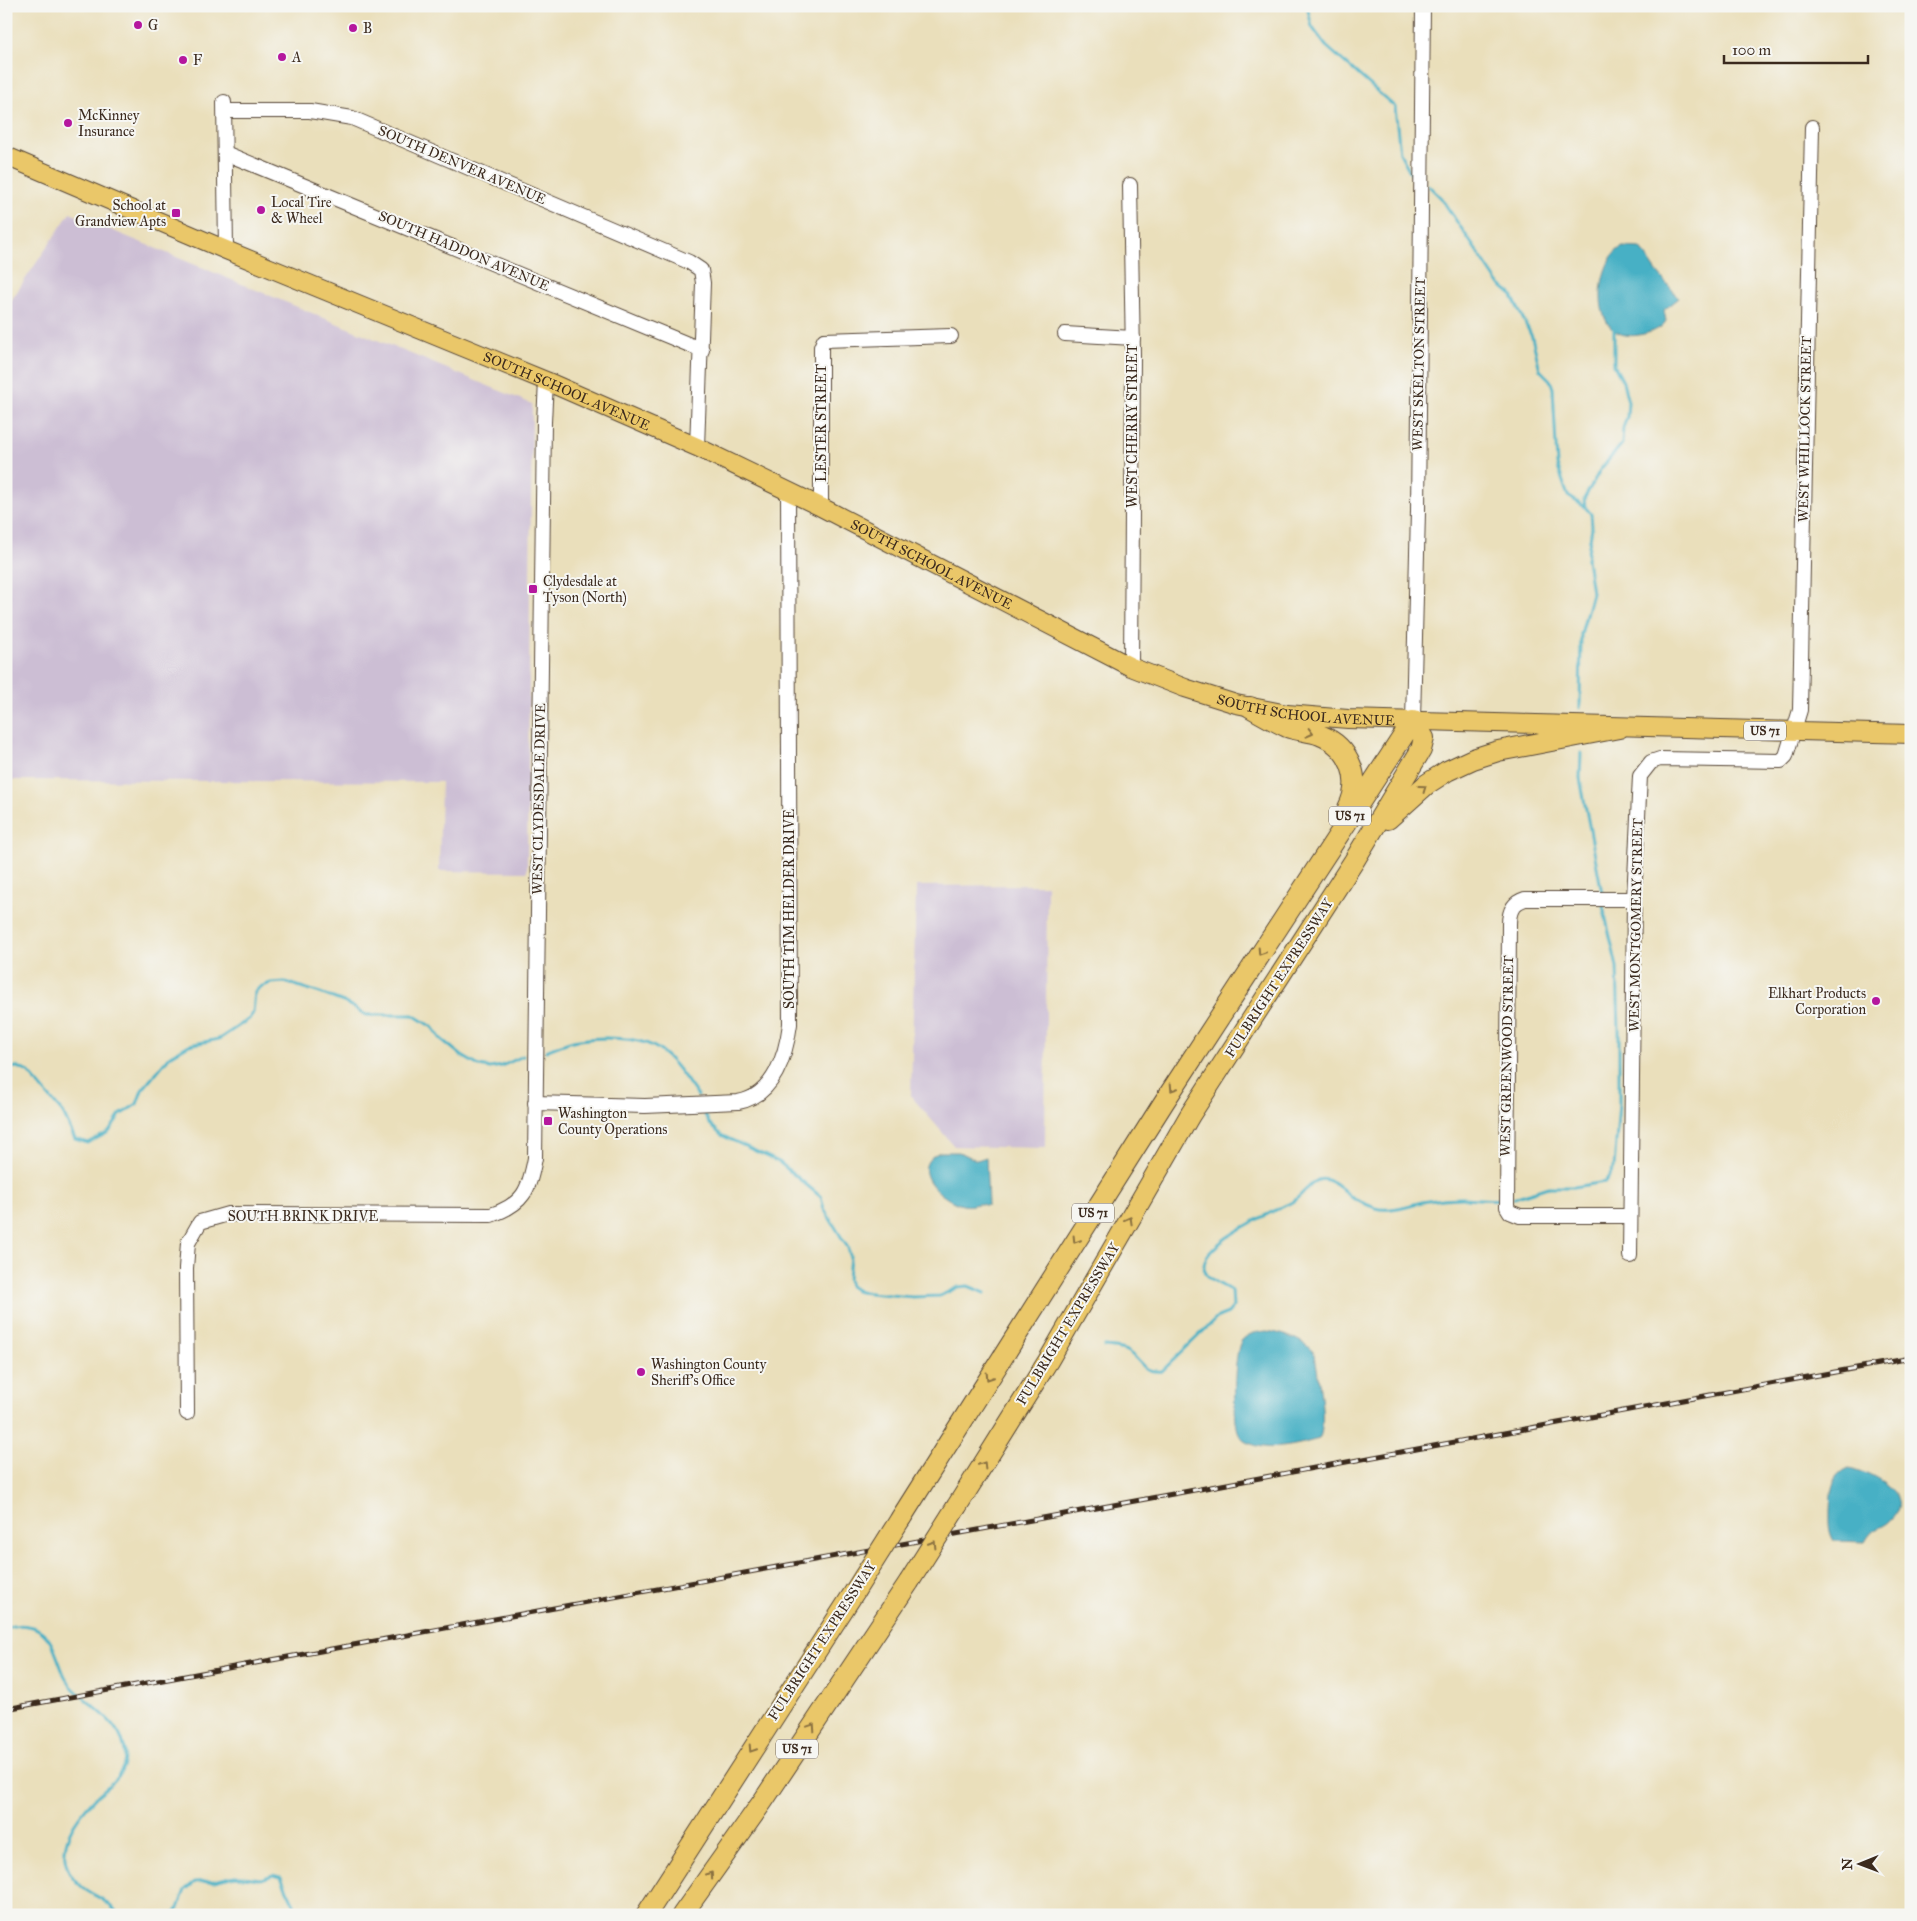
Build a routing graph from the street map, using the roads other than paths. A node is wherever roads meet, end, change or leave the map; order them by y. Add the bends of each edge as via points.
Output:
1 (1423, 6) edge
2 (1812, 126) dead end
3 (225, 152) junction
4 (6, 156) edge
5 (1130, 186) dead end
6 (226, 250) junction
7 (1065, 334) dead end
8 (951, 336) dead end
9 (1133, 338) junction
10 (702, 350) junction
11 (546, 381) junction
12 (697, 447) junction
13 (788, 490) junction
14 (821, 507) junction
15 (1131, 667) junction
16 (1250, 707) junction
17 (1412, 721) junction
18 (1619, 728) junction
19 (1795, 732) junction
20 (1911, 734) edge
21 (1354, 861) junction
22 (1634, 899) junction
23 (1288, 911) junction
24 (535, 1103) junction
25 (510, 1209) joint
26 (1630, 1216) junction
27 (1630, 1256) dead end
28 (187, 1413) dead end
29 (646, 1915) edge
30 (682, 1915) edge

1 - 17 street, WEST SKELTON STREET via 1418,511
2 - 19 street, WEST WHILLOCK STREET via 1800,710
3 - 6 street
3 - 10 street, SOUTH HADDON AVENUE
3 - 10 street, SOUTH DENVER AVENUE via 225,106 310,111 352,118 689,262 700,270 703,283
4 - 6 main road, SOUTH SCHOOL AVENUE
5 - 9 street, WEST CHERRY STREET
6 - 11 main road, SOUTH SCHOOL AVENUE
7 - 9 street
8 - 14 street, LESTER STREET via 824,340 821,347
9 - 15 street, WEST CHERRY STREET
10 - 12 street
11 - 12 main road, SOUTH SCHOOL AVENUE
11 - 24 street, WEST CLYDESDALE DRIVE
12 - 13 main road, SOUTH SCHOOL AVENUE
13 - 14 main road, SOUTH SCHOOL AVENUE
13 - 24 street, SOUTH TIM HELDER DRIVE via 790,1024 780,1064 763,1090 746,1101 645,1106
14 - 15 main road, SOUTH SCHOOL AVENUE
15 - 16 main road, SOUTH SCHOOL AVENUE via 1185,688
16 - 17 main road, SOUTH SCHOOL AVENUE via 1326,718
16 -> 23 highway via 1280,724 1330,740 1343,751 1354,774 1350,805
17 - 18 main road, SOUTH SCHOOL AVENUE / US 71
17 - 21 highway, FULBRIGHT EXPRESSWAY via 1424,738 1421,750
17 - 23 highway, US 71
18 - 19 main road, SOUTH SCHOOL AVENUE / US 71
21 -> 18 highway via 1399,808 1422,788 1458,766 1498,750
19 - 20 main road, SOUTH SCHOOL AVENUE / US 71
19 - 22 street, WEST MONTGOMERY STREET via 1782,761 1660,759 1644,768 1640,776
30 -> 21 highway, FULBRIGHT EXPRESSWAY / US 71, bridge via 763,1801 909,1582 1048,1361 1190,1115
22 - 26 street, WEST MONTGOMERY STREET
22 - 26 street, WEST GREENWOOD STREET via 1525,899 1517,902 1509,915 1506,1202 1510,1212 1520,1216
23 -> 29 highway, FULBRIGHT EXPRESSWAY / US 71, bridge
24 - 25 street, WEST CLYDESDALE DRIVE via 535,1158 531,1180
25 - 28 street, SOUTH BRINK DRIVE via 491,1216 472,1217 228,1214 200,1222 188,1243 186,1268
26 - 27 street, WEST MONTGOMERY STREET

